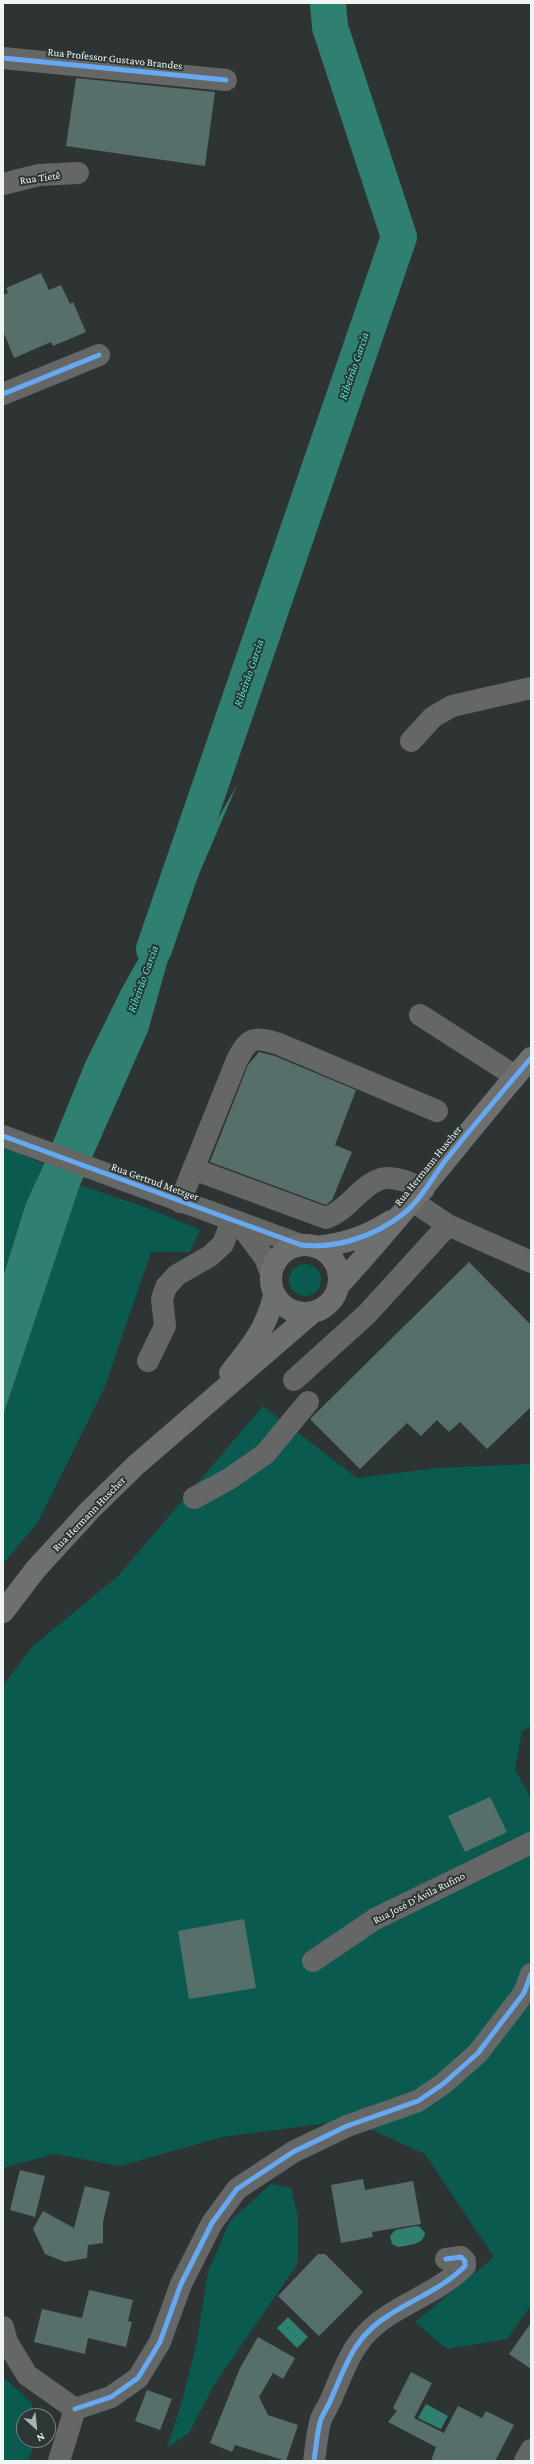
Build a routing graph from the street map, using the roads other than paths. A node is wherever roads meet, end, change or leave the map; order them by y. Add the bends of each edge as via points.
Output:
1 (3, 58) edge
2 (226, 80) dead end
3 (78, 173) dead end
4 (3, 184) edge
5 (100, 355) dead end
6 (3, 394) edge
7 (531, 688) edge
8 (411, 741) dead end
9 (420, 1015) dead end
10 (531, 1058) edge
11 (515, 1076) junction
12 (437, 1111) dead end
13 (4, 1136) edge
14 (193, 1169) junction
15 (414, 1201) junction
16 (180, 1202) junction
17 (235, 1221) junction
18 (448, 1226) junction
19 (308, 1246) junction
20 (531, 1262) edge
21 (271, 1274) junction
22 (338, 1286) junction
23 (274, 1296) junction
24 (312, 1313) junction
25 (148, 1360) dead end
26 (294, 1380) dead end
27 (308, 1402) dead end
28 (183, 1424) junction
29 (194, 1498) dead end
30 (3, 1612) edge
31 (531, 1843) edge
32 (313, 1962) dead end
33 (531, 1974) edge
34 (446, 2259) dead end
35 (3, 2327) edge
36 (75, 2409) junction
37 (531, 2450) edge
38 (59, 2461) edge
39 (314, 2461) edge
40 (525, 2461) edge

1 - 2 street, Rua Professor Gustavo Brandes
3 - 4 street, Rua Tietê via 38,175
5 - 6 street
7 - 8 street via 452,706 433,716
9 - 11 street
10 - 11 main road, Rua Hermann Huscher
11 - 15 main road, Rua Hermann Huscher
12 - 14 street via 279,1044 262,1038 252,1040 245,1044 237,1060
13 - 16 street, Rua Gertrud Metzger
14 - 15 street via 326,1218 341,1211 375,1179 383,1177 397,1177
14 - 16 street
15 - 18 street
15 - 19 main road, Rua Hermann Huscher via 374,1231 342,1244
15 - 22 main road, Rua Hermann Huscher
16 - 17 street, Rua Gertrud Metzger
17 - 19 street, Rua Gertrud Metzger
17 - 21 street via 265,1258
17 - 25 street via 223,1244 210,1256 177,1275 166,1287 162,1299 165,1326
18 - 20 street
18 - 26 street via 367,1314
19 - 21 main road via 287,1250 276,1260
19 - 22 main road via 332,1258 337,1266
21 - 23 main road
22 - 24 main road via 333,1298 324,1308
23 - 24 main road via 290,1311
23 - 28 main road, Rua Hermann Huscher via 268,1320 252,1344 222,1382
24 - 28 main road, Rua Hermann Huscher
27 - 29 street via 265,1454 229,1479
28 - 30 main road, Rua Hermann Huscher via 90,1510 35,1570
31 - 32 street, Rua José D'Ávila Rufino via 375,1919
33 - 36 street via 524,1993 478,2053 443,2084 418,2101 346,2126 293,2152 237,2189 212,2223 181,2284 160,2342 138,2378 111,2397
34 - 39 street via 461,2257 465,2261 465,2266 420,2299 389,2314 363,2335 344,2365 332,2399 321,2420
35 - 36 street via 7,2342 27,2375
36 - 38 street
37 - 40 street

